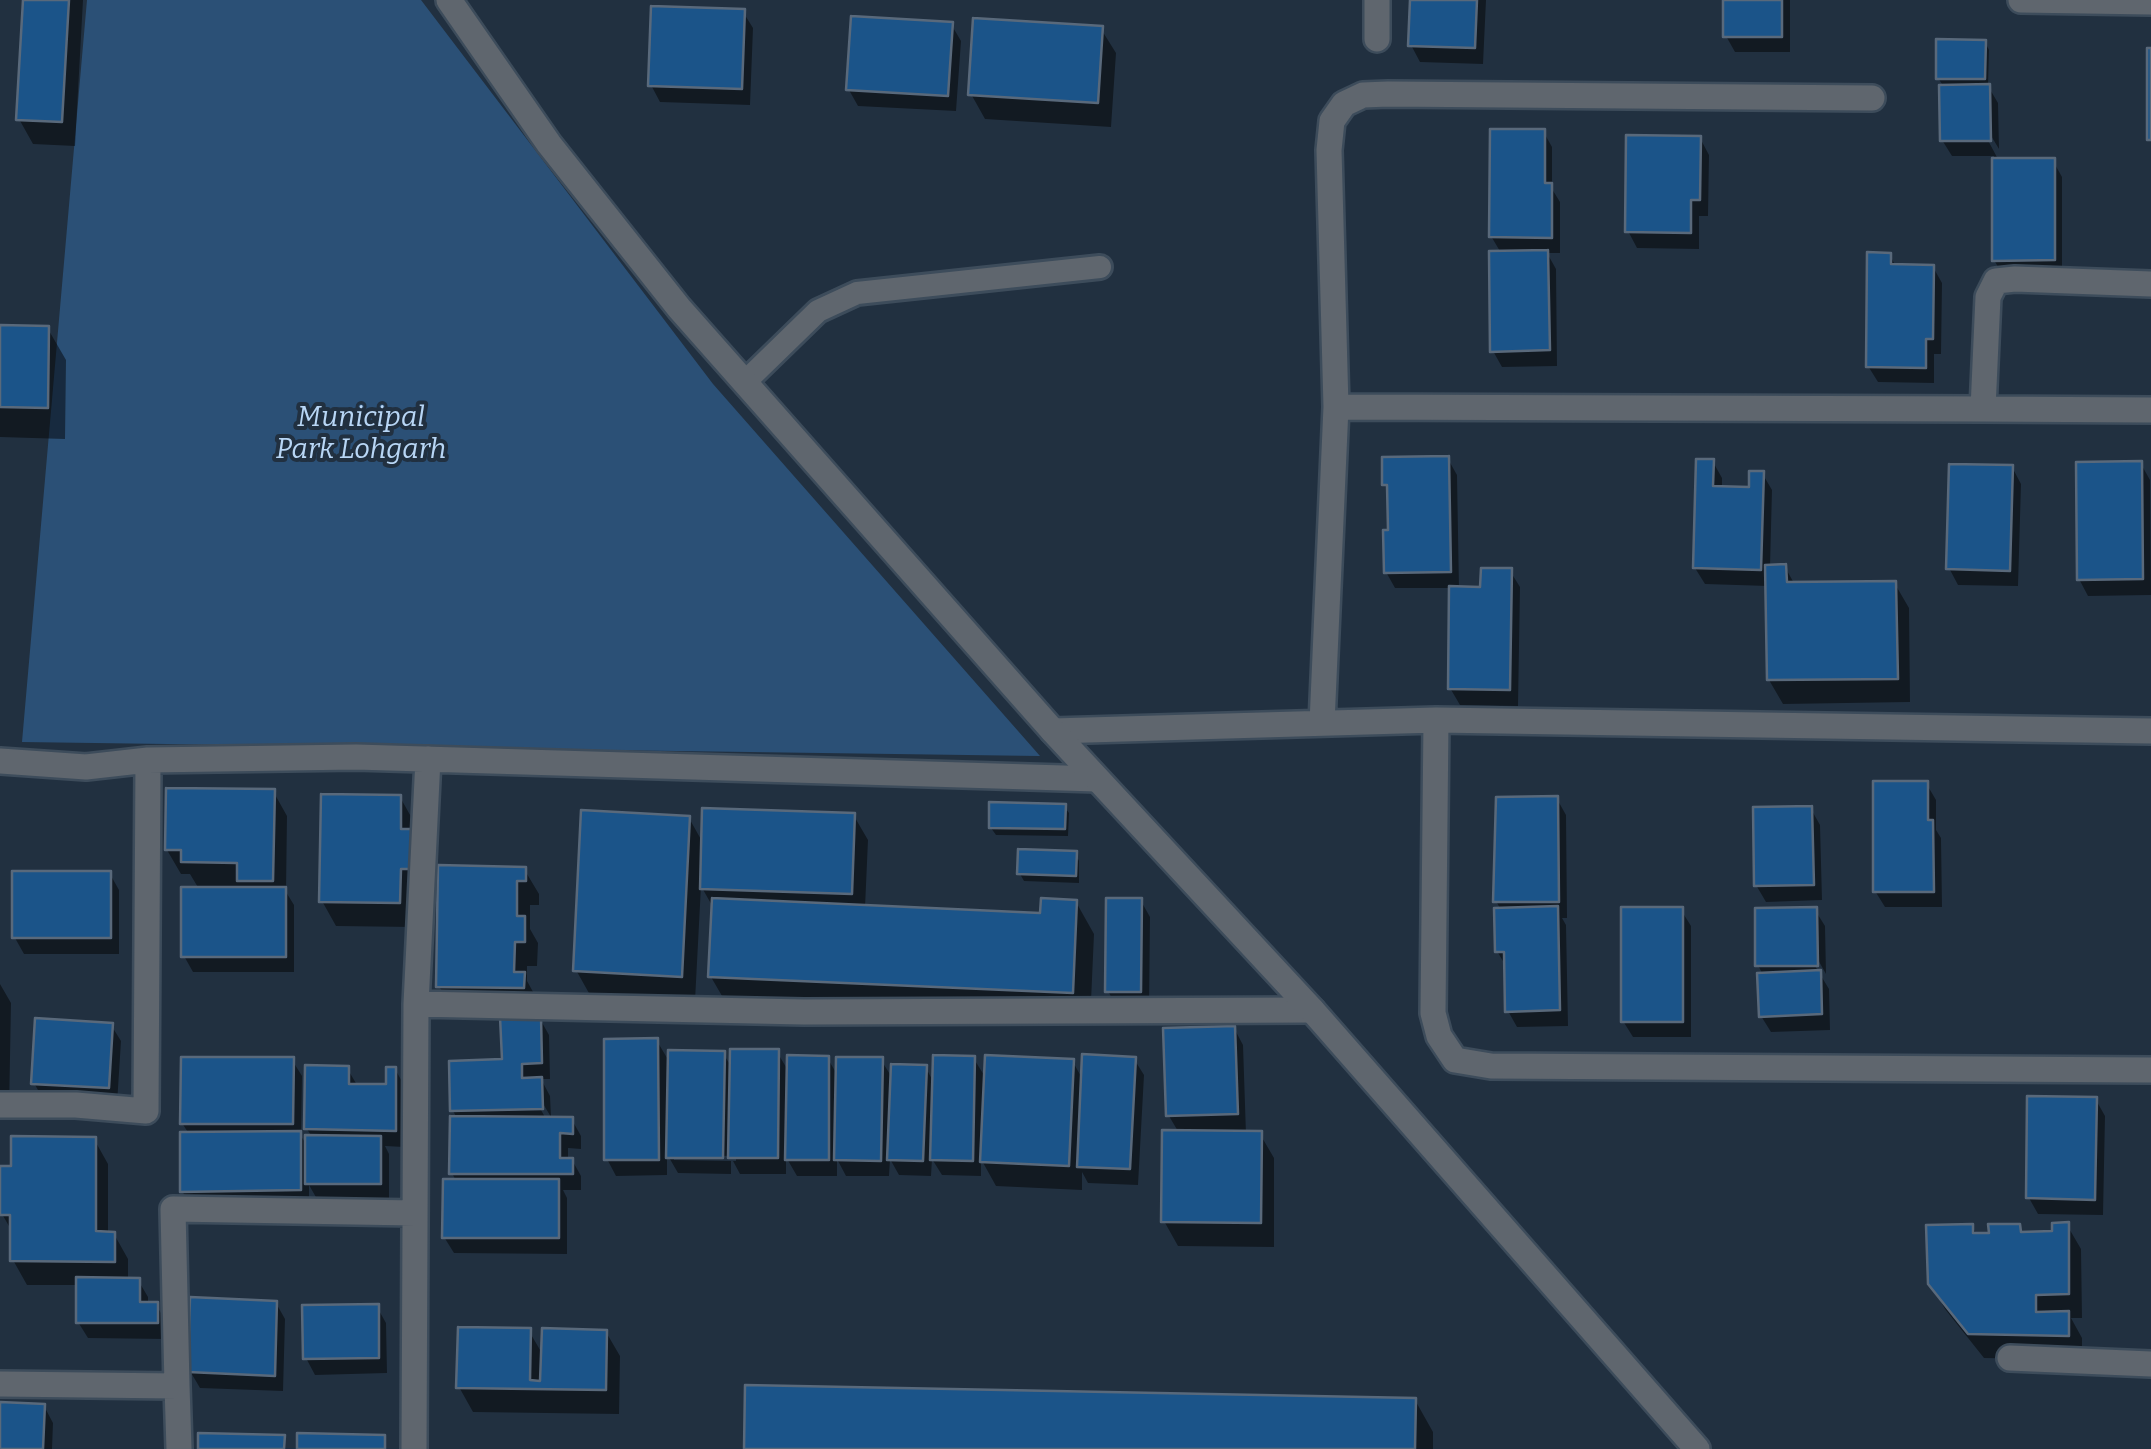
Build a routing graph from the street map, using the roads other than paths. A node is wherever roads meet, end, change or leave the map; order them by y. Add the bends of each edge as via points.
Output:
1 (450, 0) edge
2 (1376, 0) edge
3 (2021, 0) edge
4 (2151, 2) edge
5 (1377, 39) dead end
6 (1872, 98) dead end
7 (1100, 267) dead end
8 (2151, 284) edge
9 (745, 382) junction
10 (1336, 407) junction
11 (1983, 409) junction
12 (2151, 410) edge
13 (1436, 720) junction
14 (1322, 724) junction
15 (2151, 730) edge
16 (1053, 731) junction
17 (428, 759) junction
18 (148, 760) junction
19 (0, 761) edge
20 (1097, 779) junction
21 (416, 1004) junction
22 (1312, 1010) junction
23 (2151, 1070) edge
24 (0, 1105) edge
25 (415, 1213) junction
26 (2010, 1358) dead end
27 (2151, 1364) edge
28 (0, 1384) edge
29 (177, 1386) junction
30 (179, 1449) edge
31 (414, 1449) edge
32 (1697, 1449) edge

1 - 9 street via 550,144
2 - 5 street
3 - 4 street
6 - 10 street via 1388,94 1344,104 1332,121 1330,150
7 - 9 lane via 857,293 818,312
8 - 11 street via 1996,281 1988,297
9 - 16 street
10 - 11 street
10 - 14 street
11 - 12 street
13 - 14 street
13 - 15 street
13 - 23 street via 1433,1013 1456,1060 1491,1066
14 - 16 street
16 - 20 street
17 - 18 street
17 - 20 street
17 - 21 street
18 - 19 street via 86,767
18 - 24 street via 146,1111
20 - 22 street
21 - 22 street via 823,1012
21 - 25 street
22 - 32 street
25 - 29 street via 174,1209
25 - 31 street
26 - 27 street
28 - 29 street
29 - 30 street

